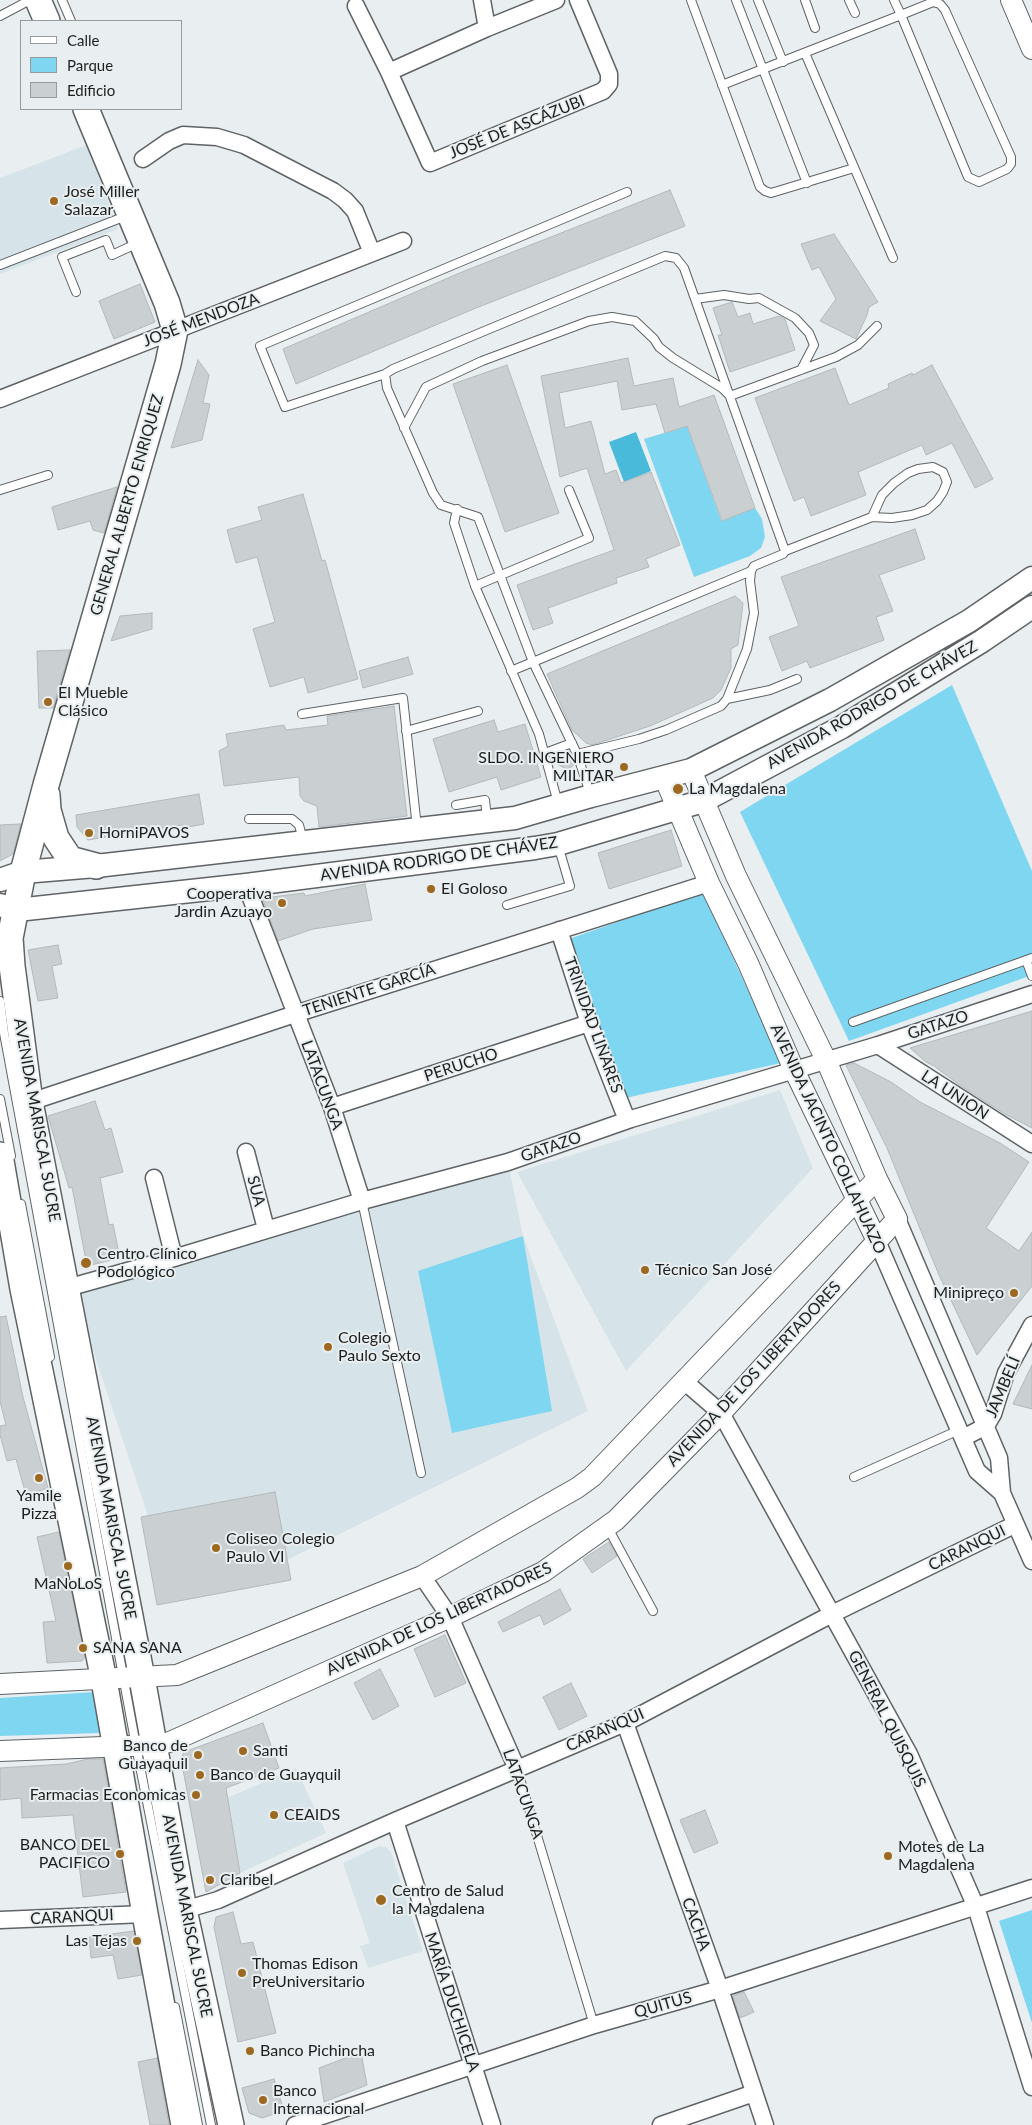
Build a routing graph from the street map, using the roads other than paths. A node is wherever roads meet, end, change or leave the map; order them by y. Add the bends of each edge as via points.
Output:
1 (30, 0) edge
2 (38, 0) edge
3 (62, 0) edge
4 (482, 0) edge
5 (556, 0) edge
6 (578, 0) edge
7 (691, 0) edge
8 (736, 0) edge
9 (758, 0) edge
10 (805, 0) edge
11 (849, 0) edge
12 (894, 0) edge
13 (1011, 0) edge
14 (356, 6) dead end
15 (855, 14) dead end
16 (901, 15) junction
17 (0, 16) edge
18 (48, 20) edge
19 (71, 20) edge
20 (487, 28) junction
21 (815, 28) dead end
22 (1032, 49) edge
23 (805, 53) junction
24 (782, 62) junction
25 (763, 69) junction
26 (389, 72) junction
27 (722, 85) junction
28 (92, 113) edge
29 (143, 159) dead end
30 (854, 168) junction
31 (807, 183) junction
32 (627, 192) dead end
33 (130, 214) junction
34 (403, 241) dead end
35 (142, 242) junction
36 (372, 253) junction
37 (893, 258) dead end
38 (0, 265) edge
39 (76, 292) dead end
40 (695, 299) junction
41 (878, 326) dead end
42 (175, 330) junction
43 (801, 370) junction
44 (385, 374) junction
45 (730, 396) junction
46 (0, 399) edge
47 (404, 428) junction
48 (48, 475) dead end
49 (0, 490) edge
50 (570, 490) dead end
51 (458, 509) junction
52 (872, 516) junction
53 (785, 551) junction
54 (751, 571) junction
55 (500, 576) junction
56 (1032, 578) edge
57 (475, 586) junction
58 (1032, 607) edge
59 (533, 662) junction
60 (511, 671) junction
61 (797, 679) dead end
62 (727, 699) junction
63 (478, 711) dead end
64 (302, 714) dead end
65 (406, 731) junction
66 (572, 743) junction
67 (545, 753) junction
68 (578, 754) junction
69 (691, 770) junction
70 (664, 777) junction
71 (46, 785) junction
72 (588, 797) junction
73 (703, 801) junction
74 (456, 805) dead end
75 (558, 806) junction
76 (676, 809) junction
77 (249, 819) dead end
78 (488, 822) junction
79 (417, 830) junction
80 (598, 831) junction
81 (304, 842) junction
82 (558, 844) junction
83 (96, 866) junction
84 (23, 872) junction
85 (0, 880) edge
86 (709, 883) junction
87 (246, 885) junction
88 (507, 905) dead end
89 (8, 908) edge
90 (559, 930) junction
91 (2, 932) dead end
92 (1029, 959) edge
93 (1032, 976) edge
94 (1032, 994) edge
95 (0, 1001) edge
96 (295, 1014) junction
97 (853, 1022) dead end
98 (589, 1023) junction
99 (878, 1045) junction
100 (826, 1060) junction
101 (794, 1070) junction
102 (0, 1099) edge
103 (30, 1102) junction
104 (332, 1108) junction
105 (627, 1120) junction
106 (1032, 1144) edge
107 (246, 1152) dead end
108 (6, 1158) edge
109 (154, 1178) dead end
110 (877, 1179) junction
111 (20, 1198) dead end
112 (858, 1200) junction
113 (362, 1201) junction
114 (897, 1219) junction
115 (266, 1230) junction
116 (877, 1241) junction
117 (174, 1258) junction
118 (67, 1288) junction
119 (1032, 1325) edge
120 (51, 1364) dead end
121 (684, 1381) junction
122 (722, 1413) junction
123 (986, 1426) junction
124 (961, 1434) junction
125 (421, 1473) dead end
126 (854, 1477) dead end
127 (1002, 1493) junction
128 (1014, 1524) junction
129 (608, 1528) junction
130 (1032, 1561) edge
131 (89, 1565) dead end
132 (422, 1576) junction
133 (653, 1611) dead end
134 (832, 1614) junction
135 (450, 1617) junction
136 (120, 1679) junction
137 (0, 1684) edge
138 (625, 1723) junction
139 (132, 1746) junction
140 (0, 1751) edge
141 (517, 1769) junction
142 (132, 1792) dead end
143 (395, 1821) junction
144 (1032, 1888) edge
145 (976, 1907) junction
146 (184, 1910) junction
147 (144, 1914) junction
148 (0, 1920) edge
149 (720, 1989) junction
150 (173, 1999) dead end
151 (594, 2025) junction
152 (472, 2065) junction
153 (1032, 2087) edge
154 (754, 2093) junction
155 (184, 2125) edge
156 (198, 2125) edge
157 (211, 2125) edge
158 (231, 2125) edge
159 (295, 2125) edge
160 (492, 2125) edge
161 (661, 2125) edge
162 (765, 2125) edge

1 - 17 lane
2 - 18 main road
3 - 19 lane
4 - 20 street
5 - 20 street
6 - 26 street, JOSÉ DE ASCÁZUBI via 609,74 609,84 603,92 430,163
7 - 27 lane
8 - 25 lane
9 - 24 lane
10 - 21 lane
11 - 15 lane
12 - 16 lane
13 - 22 street
14 - 26 street, JOSÉ DE ASCÁZUBI
16 - 16 lane via 968,177 979,182 1007,169 1011,157 945,10 933,2
16 - 23 lane
20 - 26 street
23 - 24 lane
23 - 30 lane
24 - 25 lane
25 - 27 lane
25 - 31 lane
27 - 31 lane via 760,187 771,193
28 - 33 main road, GENERAL ALBERTO ENRIQUEZ
29 - 36 street via 182,135 217,137 244,145 345,200 355,211
30 - 31 lane
30 - 37 lane
32 - 44 lane via 260,346 286,407
33 - 35 main road, GENERAL ALBERTO ENRIQUEZ
33 - 38 lane
34 - 36 street, JOSÉ MENDOZA
35 - 39 lane via 112,255 106,240 62,257
35 - 42 main road, GENERAL ALBERTO ENRIQUEZ
36 - 42 street, JOSÉ MENDOZA
40 - 43 lane via 724,295 759,298 795,318 809,333 814,345
40 - 44 lane via 684,268 676,258 665,256
40 - 45 lane
41 - 43 lane via 858,345
42 - 46 street, JOSÉ MENDOZA
42 - 71 main road, GENERAL ALBERTO ENRIQUEZ via 168,364
43 - 45 lane
44 - 47 lane via 387,388
45 - 47 lane via 658,347 635,321 612,317 589,321 482,361 426,387
45 - 53 lane
47 - 51 lane via 433,494 441,505
48 - 49 lane
50 - 55 lane via 589,538
51 - 55 lane via 478,517
51 - 57 lane via 454,523
52 - 52 lane via 892,518 927,510 943,492 947,482 944,472 933,467 908,473 882,495
52 - 53 lane
53 - 54 lane via 754,566
54 - 59 lane
54 - 62 lane via 754,613 747,649
55 - 57 lane
55 - 59 lane
56 - 69 main road, AVENIDA RODRIGO DE CHÁVEZ via 969,621 839,696
57 - 60 lane
58 - 73 main road, AVENIDA RODRIGO DE CHÁVEZ via 842,727
59 - 60 lane
59 - 66 lane
60 - 67 lane via 525,698
61 - 62 lane via 770,690
62 - 68 lane via 721,706 666,730
63 - 65 lane
64 - 65 lane via 403,698
65 - 79 lane
66 - 67 lane
66 - 68 lane
67 - 75 lane
68 - 72 lane
69 - 70 main road, AVENIDA RODRIGO DE CHÁVEZ
69 - 73 street, AVENIDA JACINTO COLLAHUAZO
70 - 72 main road, AVENIDA RODRIGO DE CHÁVEZ
70 - 76 street, AVENIDA JACINTO COLLAHUAZO
71 - 83 main road via 48,810 56,838 70,859
71 - 84 main road, GENERAL ALBERTO ENRIQUEZ
72 - 75 main road, AVENIDA RODRIGO DE CHÁVEZ
72 - 80 main road
73 - 76 main road, AVENIDA RODRIGO DE CHÁVEZ
73 - 100 street, AVENIDA JACINTO COLLAHUAZO
74 - 78 lane via 485,800
75 - 78 main road, AVENIDA RODRIGO DE CHÁVEZ
76 - 80 main road, AVENIDA RODRIGO DE CHÁVEZ
76 - 86 street, AVENIDA JACINTO COLLAHUAZO
77 - 81 lane via 292,819 299,825
78 - 79 main road, AVENIDA RODRIGO DE CHÁVEZ
79 - 81 main road, AVENIDA RODRIGO DE CHÁVEZ
80 - 82 main road, AVENIDA RODRIGO DE CHÁVEZ
81 - 83 main road, AVENIDA RODRIGO DE CHÁVEZ
82 - 87 main road, AVENIDA RODRIGO DE CHÁVEZ
82 - 88 lane via 570,886
83 - 84 main road, AVENIDA RODRIGO DE CHÁVEZ
84 - 85 main road, AVENIDA RODRIGO DE CHÁVEZ
84 - 89 main road, GENERAL ALBERTO ENRIQUEZ
86 - 90 street, TENIENTE GARCÍA
86 - 101 street, AVENIDA JACINTO COLLAHUAZO
87 - 89 main road, AVENIDA RODRIGO DE CHÁVEZ
87 - 96 street, LATACUNGA
89 - 91 lane
89 - 103 main road, AVENIDA MARISCAL SUCRE via 12,966
90 - 96 street, TENIENTE GARCÍA
90 - 98 street, TRINIDAD LINARES
92 - 93 lane
92 - 97 lane
94 - 99 street, GATAZO
95 - 136 lane
96 - 103 street, TENIENTE GARCÍA
96 - 104 street, LATACUNGA
98 - 104 street, PERUCHO
98 - 105 street, TRINIDAD LINARES
99 - 100 street, GATAZO
99 - 106 street, LA UNION
100 - 101 street, GATAZO
100 - 110 street, AVENIDA JACINTO COLLAHUAZO
101 - 105 street, GATAZO
101 - 112 street, AVENIDA JACINTO COLLAHUAZO
102 - 108 lane
103 - 118 main road, AVENIDA MARISCAL SUCRE
104 - 113 street, LATACUNGA
105 - 113 street, GATAZO via 508,1162
107 - 115 street, SUA
108 - 136 main road, AVENIDA MARISCAL SUCRE via 23,1290
109 - 117 street
110 - 112 street
110 - 114 street, AVENIDA JACINTO COLLAHUAZO
111 - 120 lane
112 - 116 street, AVENIDA JACINTO COLLAHUAZO
112 - 121 street
113 - 115 street, GATAZO
113 - 125 lane
114 - 116 street, AVENIDA DE LOS LIBERTADORES
114 - 123 street, AVENIDA JACINTO COLLAHUAZO
115 - 117 street, GATAZO
116 - 122 street, AVENIDA DE LOS LIBERTADORES
116 - 124 street, AVENIDA JACINTO COLLAHUAZO
117 - 118 street, GATAZO
118 - 136 main road, AVENIDA MARISCAL SUCRE
119 - 123 street, JAMBELÍ via 1006,1373
121 - 122 street, GENERAL QUISQUIS
121 - 132 street via 592,1477
122 - 129 street, AVENIDA DE LOS LIBERTADORES
122 - 134 street, GENERAL QUISQUIS
123 - 124 street, JAMBELÍ
123 - 127 street, AVENIDA JACINTO COLLAHUAZO via 999,1458
124 - 126 lane
124 - 127 street, AVENIDA JACINTO COLLAHUAZO via 977,1471
127 - 128 street, AVENIDA JACINTO COLLAHUAZO
128 - 130 street, AVENIDA JACINTO COLLAHUAZO
128 - 134 street, CARANQUI
129 - 133 lane
129 - 135 street, AVENIDA DE LOS LIBERTADORES via 543,1572
131 - 136 lane
132 - 135 street, LATACUNGA
132 - 136 street via 177,1675
134 - 138 street, CARANQUI
134 - 145 street, GENERAL QUISQUIS via 909,1754
135 - 139 street, AVENIDA DE LOS LIBERTADORES via 170,1742
135 - 141 street, LATACUNGA
136 - 137 street
136 - 139 main road, AVENIDA MARISCAL SUCRE
136 - 139 main road, AVENIDA MARISCAL SUCRE
138 - 141 street, CARANQUI
138 - 149 street, CACHA
139 - 140 street, AVENIDA DE LOS LIBERTADORES
139 - 142 lane
139 - 146 main road, AVENIDA MARISCAL SUCRE
139 - 147 main road, AVENIDA MARISCAL SUCRE
139 - 157 lane
141 - 143 street, CARANQUI
141 - 151 lane, LATACUNGA
143 - 146 street, CARANQUI via 218,1900
143 - 152 street, MARÍA DUCHICELA
144 - 145 street, QUITUS
145 - 149 street, QUITUS
145 - 153 street, GENERAL QUISQUIS
146 - 158 main road, AVENIDA MARISCAL SUCRE
147 - 148 street, CARANQUI
147 - 155 main road, AVENIDA MARISCAL SUCRE
149 - 151 street, QUITUS
149 - 154 street, CACHA
150 - 156 lane
151 - 152 street, QUITUS
152 - 159 street, QUITUS
152 - 160 street, MARÍA DUCHICELA
154 - 161 street
154 - 162 street, CACHA

